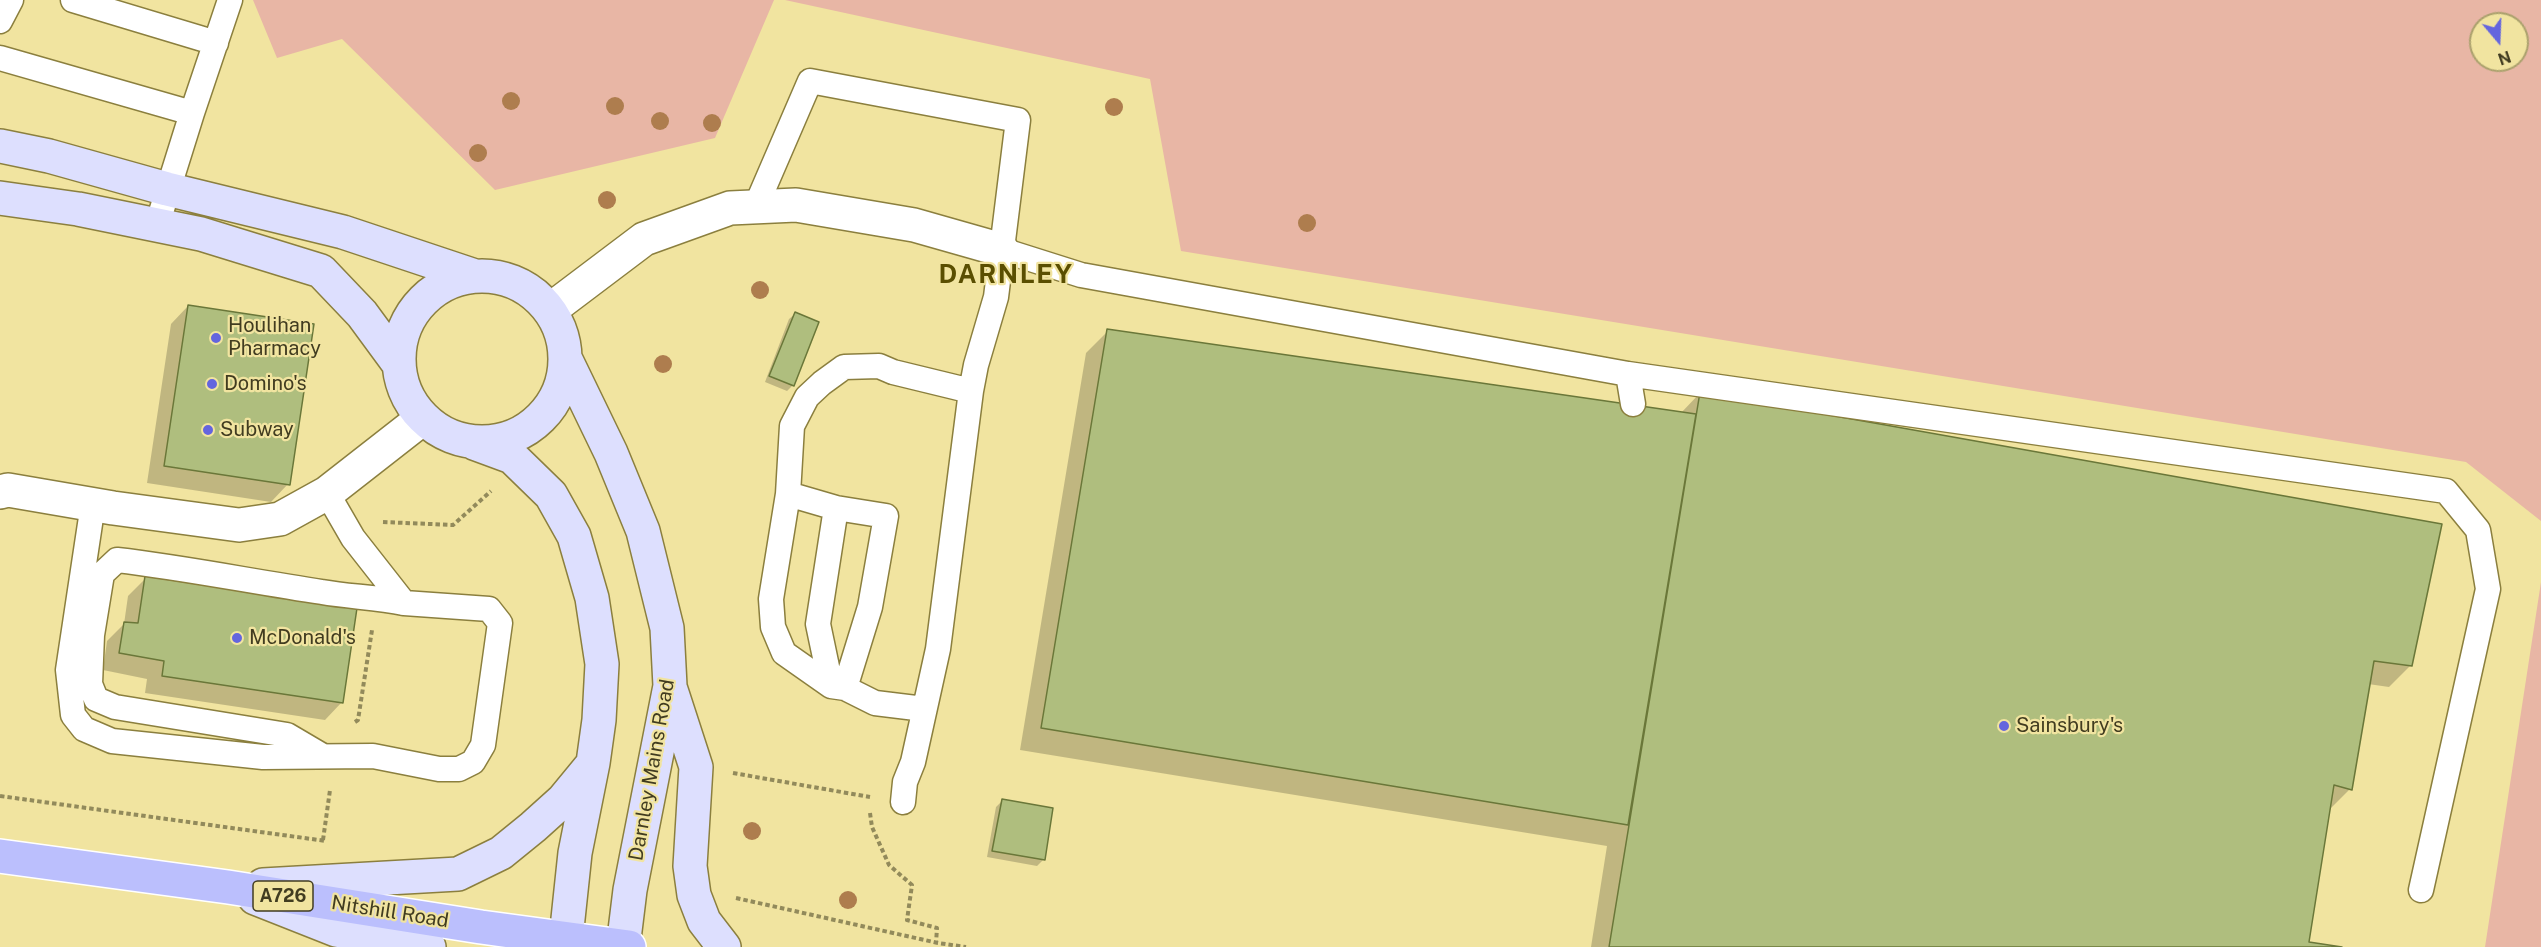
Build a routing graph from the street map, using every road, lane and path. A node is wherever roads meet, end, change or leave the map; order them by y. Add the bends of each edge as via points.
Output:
1 (11, 0) edge
2 (73, 0) edge
3 (230, 0) edge
4 (0, 21) edge
5 (216, 43) junction
6 (0, 58) edge
7 (192, 113) junction
8 (0, 146) edge
9 (167, 189) junction
10 (0, 198) edge
11 (756, 206) junction
12 (157, 225) junction
13 (1002, 250) junction
14 (475, 276) junction
15 (550, 310) junction
16 (566, 360) junction
17 (399, 363) junction
18 (1628, 374) junction
19 (971, 392) junction
20 (1633, 404) dead end
21 (423, 418) junction
22 (474, 442) junction
23 (523, 468) junction
24 (0, 492) edge
25 (327, 493) junction
26 (788, 494) junction
27 (93, 504) junction
28 (836, 508) junction
29 (375, 526) dead end
30 (377, 597) junction
31 (404, 603) junction
32 (670, 686) junction
33 (838, 687) junction
34 (924, 709) junction
35 (349, 725) dead end
36 (321, 755) junction
37 (593, 763) junction
38 (724, 772) dead end
39 (330, 785) dead end
40 (0, 796) edge
41 (867, 796) junction
42 (903, 802) joint
43 (323, 840) junction
44 (335, 842) dead end
45 (0, 856) edge
46 (228, 887) junction
47 (2421, 890) dead end
48 (737, 899) dead end
49 (936, 942) junction
50 (567, 944) edge
51 (429, 947) edge
52 (623, 947) edge
53 (629, 947) edge
54 (724, 947) edge
55 (966, 947) edge

1 - 4 lane
2 - 5 lane
3 - 5 lane
5 - 7 lane
6 - 7 lane
7 - 9 lane
8 - 9 street
9 - 12 lane
9 - 14 street via 343,232
10 - 12 street
11 - 13 street via 796,205 914,225
11 - 13 lane via 810,81 1018,120
11 - 15 street via 729,208 644,239
12 - 17 street via 201,234 321,271 362,314
13 - 18 lane via 1081,275
13 - 19 lane via 996,297
14 - 15 street via 503,278 529,290
14 - 17 street via 450,282 428,295 411,315 401,338
15 - 16 street via 562,333
16 - 22 street via 561,387 548,411 527,429 502,440
16 - 32 street, Darnley Mains Road via 643,531 667,628
17 - 21 street via 402,384
18 - 20 lane
18 - 47 lane via 2446,491 2478,530 2488,589
19 - 26 lane via 879,366 844,366 807,398 792,426
19 - 34 lane via 938,649
21 - 22 street via 456,439
21 - 25 street
22 - 23 street via 513,457
23 - 29 path via 482,497 453,525 386,521
23 - 37 street via 551,495 574,536 592,598 602,664
24 - 27 street via 8,490
25 - 27 street via 280,519 239,525
25 - 31 lane via 353,538
26 - 28 lane
26 - 33 lane via 771,599 773,627 784,653
27 - 36 lane via 68,670 73,715 84,729 112,741 263,757
28 - 33 lane via 818,624
28 - 33 lane via 886,516 870,607
30 - 31 lane
30 - 35 path via 358,720
30 - 36 lane via 117,560 102,574 92,635 90,684 96,699 115,707 288,735
31 - 36 lane via 489,609 500,623 483,745 473,762 459,769 373,756
32 - 52 street, Darnley Mains Road via 630,890
32 - 54 street via 696,767 690,866 694,895 704,921
33 - 34 lane via 875,703
34 - 42 lane
37 - 46 street via 563,800 533,827 501,853 458,874
37 - 50 street via 575,853
38 - 41 path
39 - 43 path
40 - 43 path
41 - 42 path
41 - 49 path via 872,827 889,865 912,885 906,920 937,928
43 - 44 path
45 - 46 main road, Nitshill Road / A726
46 - 50 main road, Nitshill Road / A726
46 - 51 street via 336,930
48 - 49 path
49 - 55 path
50 - 52 main road, Nitshill Road / A726
52 - 53 main road, Nitshill Road / A726

